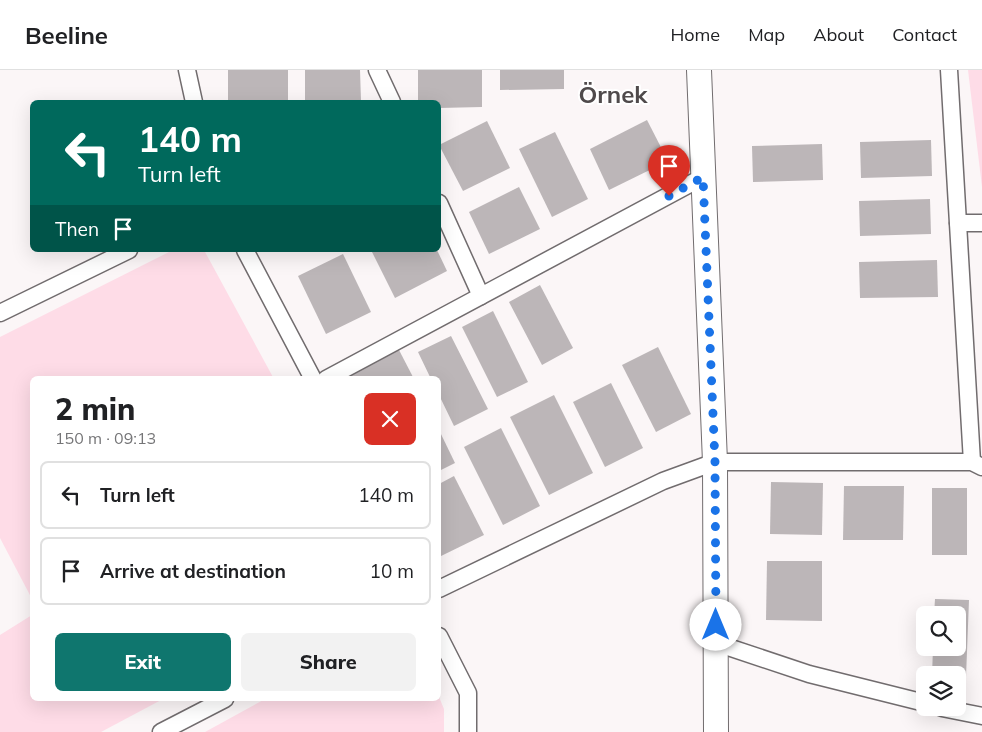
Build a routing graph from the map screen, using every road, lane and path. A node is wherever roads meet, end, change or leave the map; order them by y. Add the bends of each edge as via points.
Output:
1 (187, 70) edge
2 (377, 70) edge
3 (699, 70) edge
4 (949, 70) edge
5 (194, 100) edge
6 (391, 100) edge
7 (703, 177) junction
8 (441, 208) edge
9 (958, 222) junction
10 (982, 223) edge
11 (125, 252) edge
12 (246, 252) edge
13 (481, 296) junction
14 (0, 313) edge
15 (310, 376) edge
16 (332, 376) edge
17 (715, 462) junction
18 (977, 464) edge
19 (441, 588) edge
20 (441, 640) edge
21 (716, 643) junction
22 (221, 701) edge
23 (916, 701) edge
24 (966, 713) edge
25 (982, 716) edge
26 (161, 732) edge
27 (468, 732) edge
28 (716, 732) edge

1 - 5 street
2 - 6 street
3 - 7 street
4 - 9 street
7 - 13 street
7 - 17 street
8 - 13 street
9 - 10 street
9 - 18 street
11 - 14 street
12 - 15 street
13 - 16 street
17 - 18 street
17 - 19 street via 663,481
17 - 21 street
20 - 27 street via 468,693
21 - 23 street via 809,674
21 - 28 street
22 - 26 street
24 - 25 street

